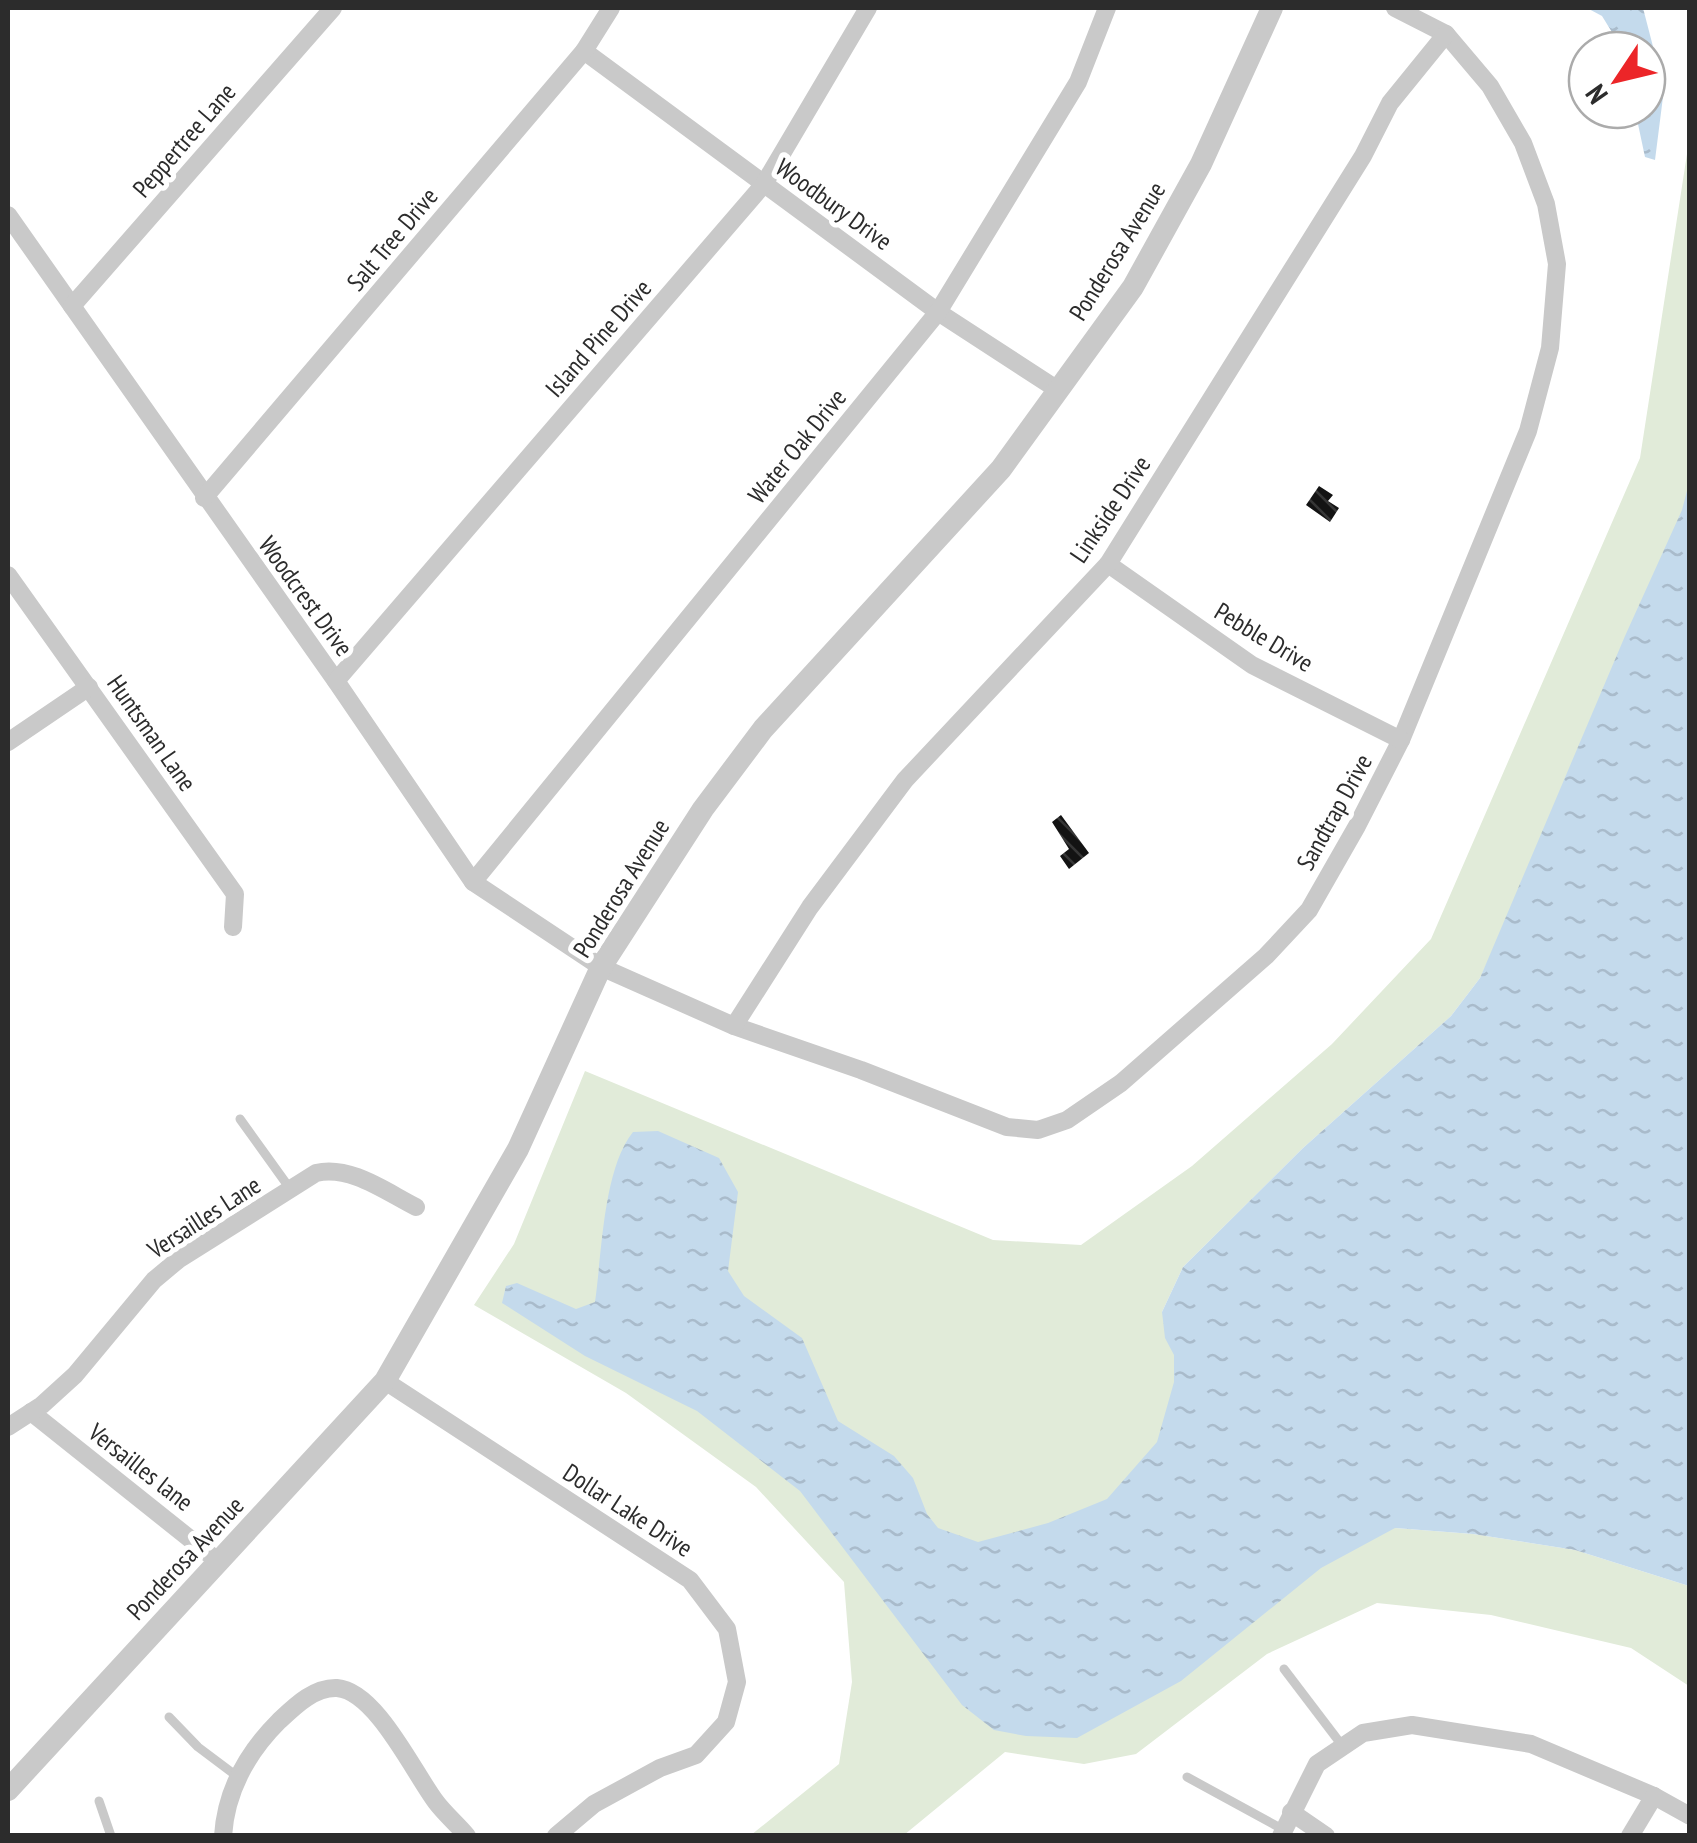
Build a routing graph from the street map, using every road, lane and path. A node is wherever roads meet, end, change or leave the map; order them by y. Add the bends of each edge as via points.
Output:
1 (333, 8) edge
2 (611, 8) edge
3 (868, 8) edge
4 (1106, 8) edge
5 (1272, 8) edge
6 (1395, 8) edge
7 (1446, 34) junction
8 (584, 51) junction
9 (764, 184) junction
10 (8, 215) edge
11 (72, 306) junction
12 (938, 312) junction
13 (1058, 390) junction
14 (204, 498) junction
15 (1108, 564) junction
16 (8, 575) edge
17 (336, 680) junction
18 (89, 688) junction
19 (1401, 740) junction
20 (8, 742) edge
21 (473, 882) junction
22 (232, 927) dead end
23 (601, 967) junction
24 (734, 1026) junction
25 (240, 1119) dead end
26 (291, 1190) junction
27 (416, 1207) dead end
28 (385, 1381) junction
29 (31, 1412) junction
30 (8, 1427) edge
31 (219, 1562) junction
32 (1284, 1670) dead end
33 (169, 1717) dead end
34 (1341, 1744) junction
35 (238, 1777) junction
36 (1187, 1777) dead end
37 (8, 1790) edge
38 (1654, 1796) junction
39 (99, 1801) dead end
40 (1690, 1816) edge
41 (1286, 1826) edge
42 (112, 1836) edge
43 (223, 1836) edge
44 (467, 1836) edge
45 (556, 1836) edge
46 (1326, 1836) edge
47 (1630, 1836) edge

1 - 11 street, Peppertree Lane
2 - 8 street, Salt Tree Drive
3 - 9 street, Island Pine Drive
4 - 12 street, Water Oak Drive via 1078,82
5 - 13 street, Ponderosa Avenue via 1201,164 1133,288
6 - 7 street, Sandtrap Drive
7 - 15 street, Linkside Drive via 1390,103
7 - 19 street, Sandtrap Drive via 1490,86 1523,143 1546,204 1557,264 1550,348 1528,430
8 - 9 street, Woodbury Drive
8 - 14 street, Salt Tree Drive
9 - 12 street, Woodbury Drive
9 - 17 street, Island Pine Drive
10 - 11 street, Woodcrest Drive
11 - 14 street, Woodcrest Drive
12 - 13 street, Woodbury Drive
12 - 21 street, Water Oak Drive
13 - 23 street, Ponderosa Avenue via 1001,469 763,729
14 - 17 street, Woodcrest Drive
15 - 19 street, Pebble Drive via 1252,665
15 - 24 street, Linkside Drive via 905,780 810,906
16 - 18 street, Huntsman Lane
17 - 21 street, Woodcrest Drive
18 - 20 street
18 - 22 street, Huntsman Lane via 235,894
19 - 24 street, Sandtrap Drive via 1309,910 1121,1083 1067,1120 1038,1130 1007,1127
21 - 23 street, Woodcrest Drive
23 - 24 street, Sandtrap Drive
23 - 28 street, Ponderosa Avenue via 518,1148
25 - 26 lane
26 - 27 street, Versailles Lane via 316,1173 342,1172
26 - 29 street, Versailles Lane via 154,1280 75,1376
28 - 31 street, Ponderosa Avenue
28 - 45 street, Dollar Lake Drive via 690,1580 727,1629 737,1682 726,1722 696,1755 594,1804
29 - 30 street, Versailles Lane
29 - 31 street, Versailles lane
31 - 37 street, Ponderosa Avenue
32 - 34 lane
33 - 35 lane
34 - 38 street via 1362,1732 1412,1725 1531,1744
34 - 41 street via 1317,1764
35 - 43 street
35 - 44 street via 256,1744 291,1710 317,1690 340,1688 379,1718
36 - 41 lane
38 - 40 street
38 - 47 street
39 - 42 lane
41 - 46 street

